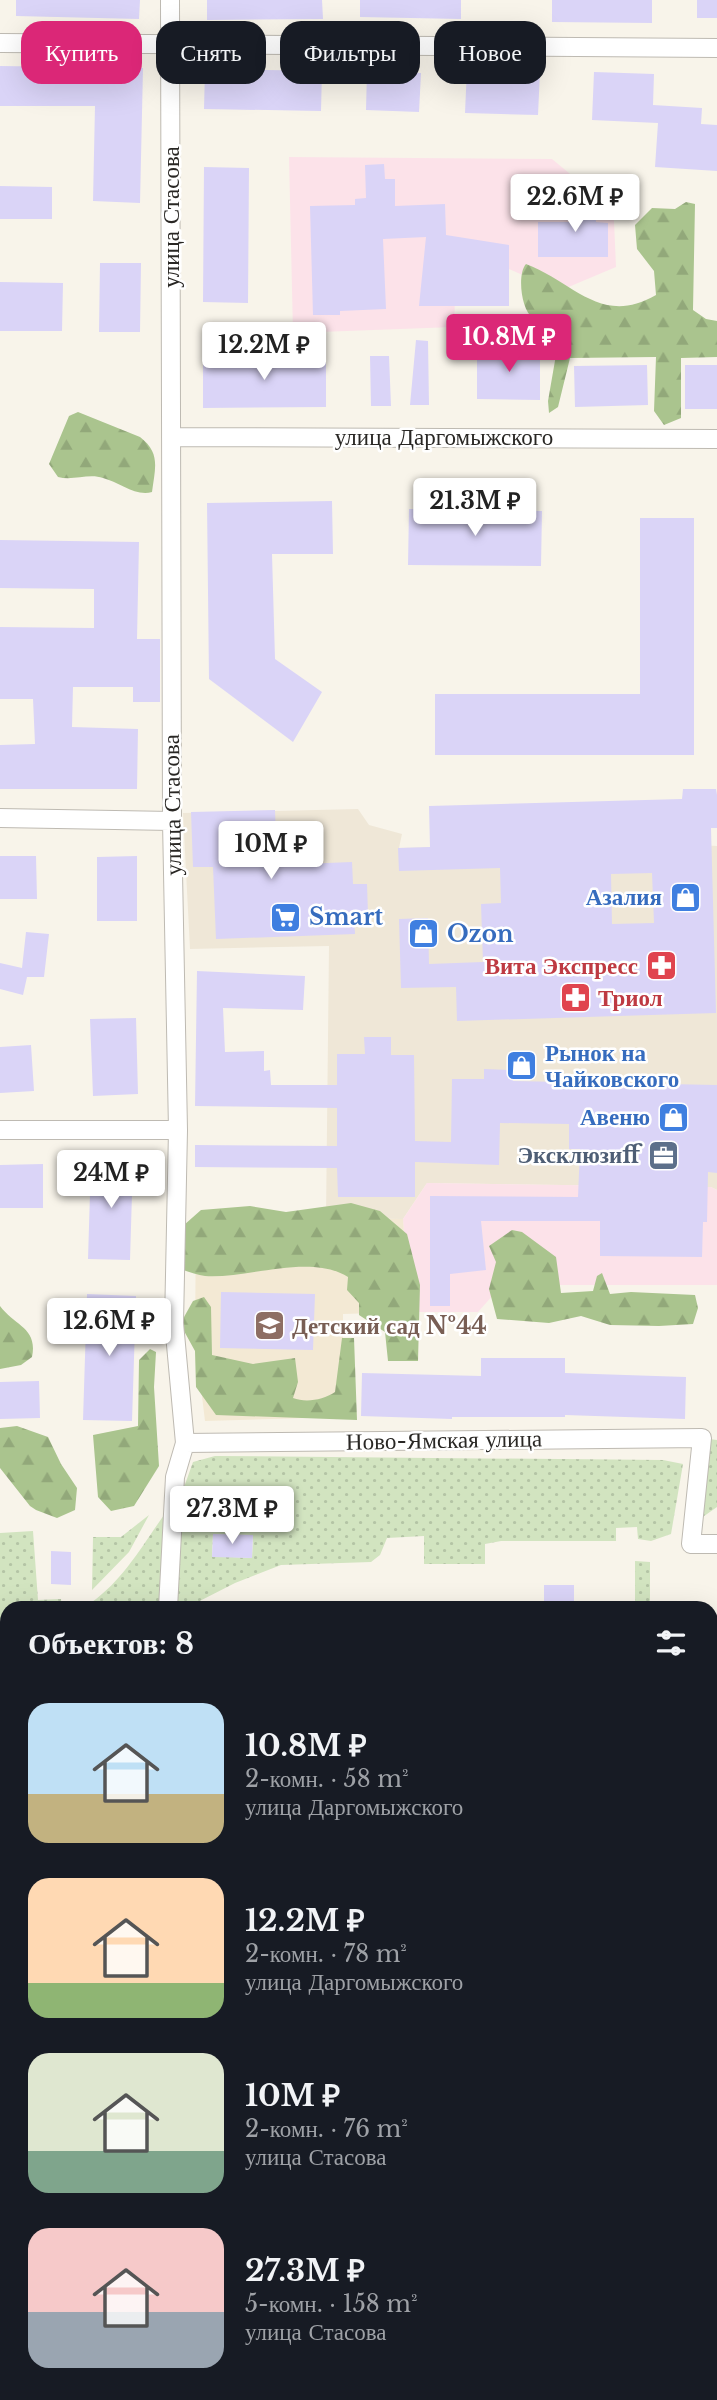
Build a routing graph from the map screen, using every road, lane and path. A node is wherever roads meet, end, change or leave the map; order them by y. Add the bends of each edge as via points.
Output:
1 (170, 0) edge
2 (170, 21) edge
3 (0, 43) edge
4 (156, 44) edge
5 (266, 45) edge
6 (717, 48) edge
7 (171, 84) edge
8 (171, 437) junction
9 (717, 439) edge
10 (0, 818) edge
11 (172, 821) junction
12 (0, 1130) edge
13 (178, 1130) junction
14 (185, 1443) junction
15 (717, 1544) edge
16 (168, 1601) edge

1 - 2 street, улица Стасова
3 - 4 street
5 - 6 street
7 - 8 street, улица Стасова
8 - 9 street, улица Даргомыжского
8 - 11 street, улица Стасова
10 - 11 street
11 - 13 street, улица Стасова
12 - 13 street
13 - 14 street, улица Стасова via 174,1323
14 - 15 street, Ново-Ямская улица via 702,1438 691,1544
14 - 16 street, улица Стасова via 175,1478

